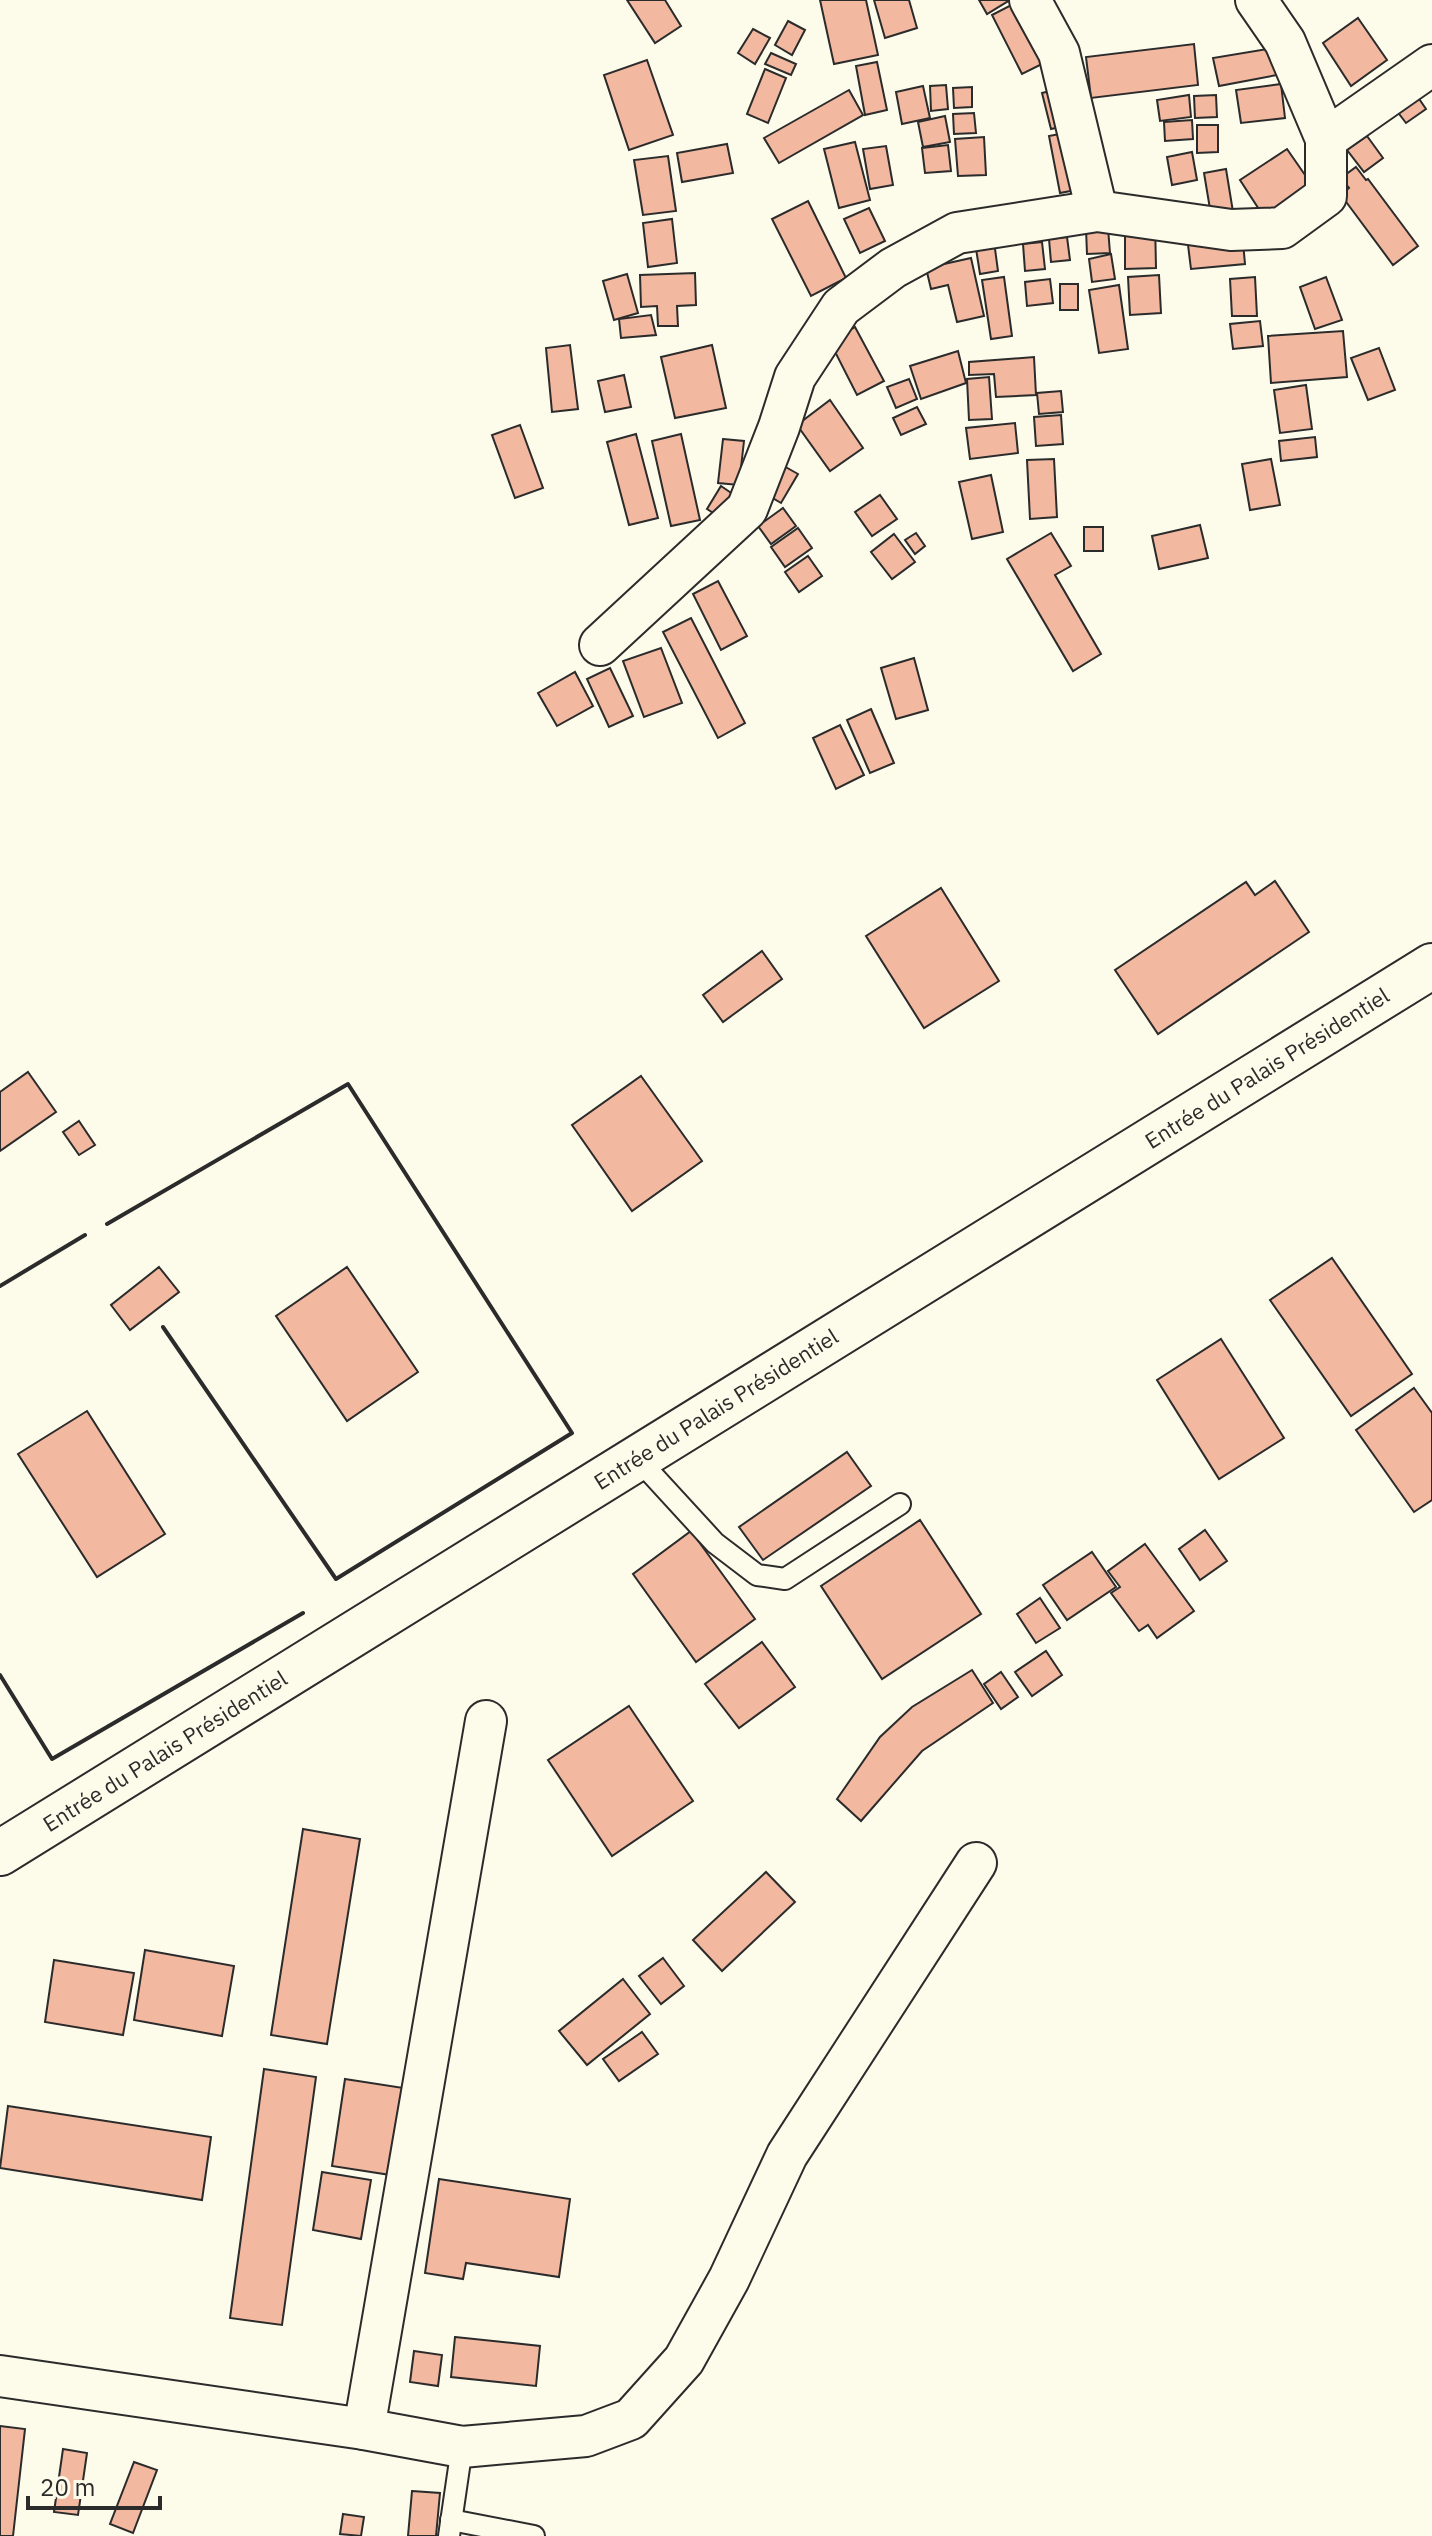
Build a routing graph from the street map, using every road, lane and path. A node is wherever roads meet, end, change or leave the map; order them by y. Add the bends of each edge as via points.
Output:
1 (1030, 0) edge
2 (1256, 0) edge
3 (1432, 65) edge
4 (1326, 139) junction
5 (1097, 211) junction
6 (600, 645) dead end
7 (1432, 966) edge
8 (637, 1458) junction
9 (900, 1504) dead end
10 (486, 1721) dead end
11 (0, 1853) edge
12 (976, 1863) dead end
13 (0, 2376) edge
14 (364, 2429) junction
15 (462, 2447) junction
16 (450, 2528) edge
17 (534, 2536) edge

1 - 5 street via 1059,53
2 - 4 street via 1285,42
3 - 4 street
4 - 5 street via 1326,196 1282,228 1231,230
5 - 6 street via 957,233 893,268 841,307 795,377 747,509
7 - 8 street, Entrée du Palais Présidentiel
8 - 9 lane via 715,1543 757,1575 785,1579
8 - 11 street, Entrée du Palais Présidentiel
10 - 14 street
12 - 15 street via 787,2155 684,2360 631,2419 586,2436
13 - 14 street
14 - 15 street
15 - 16 lane
16 - 17 lane

